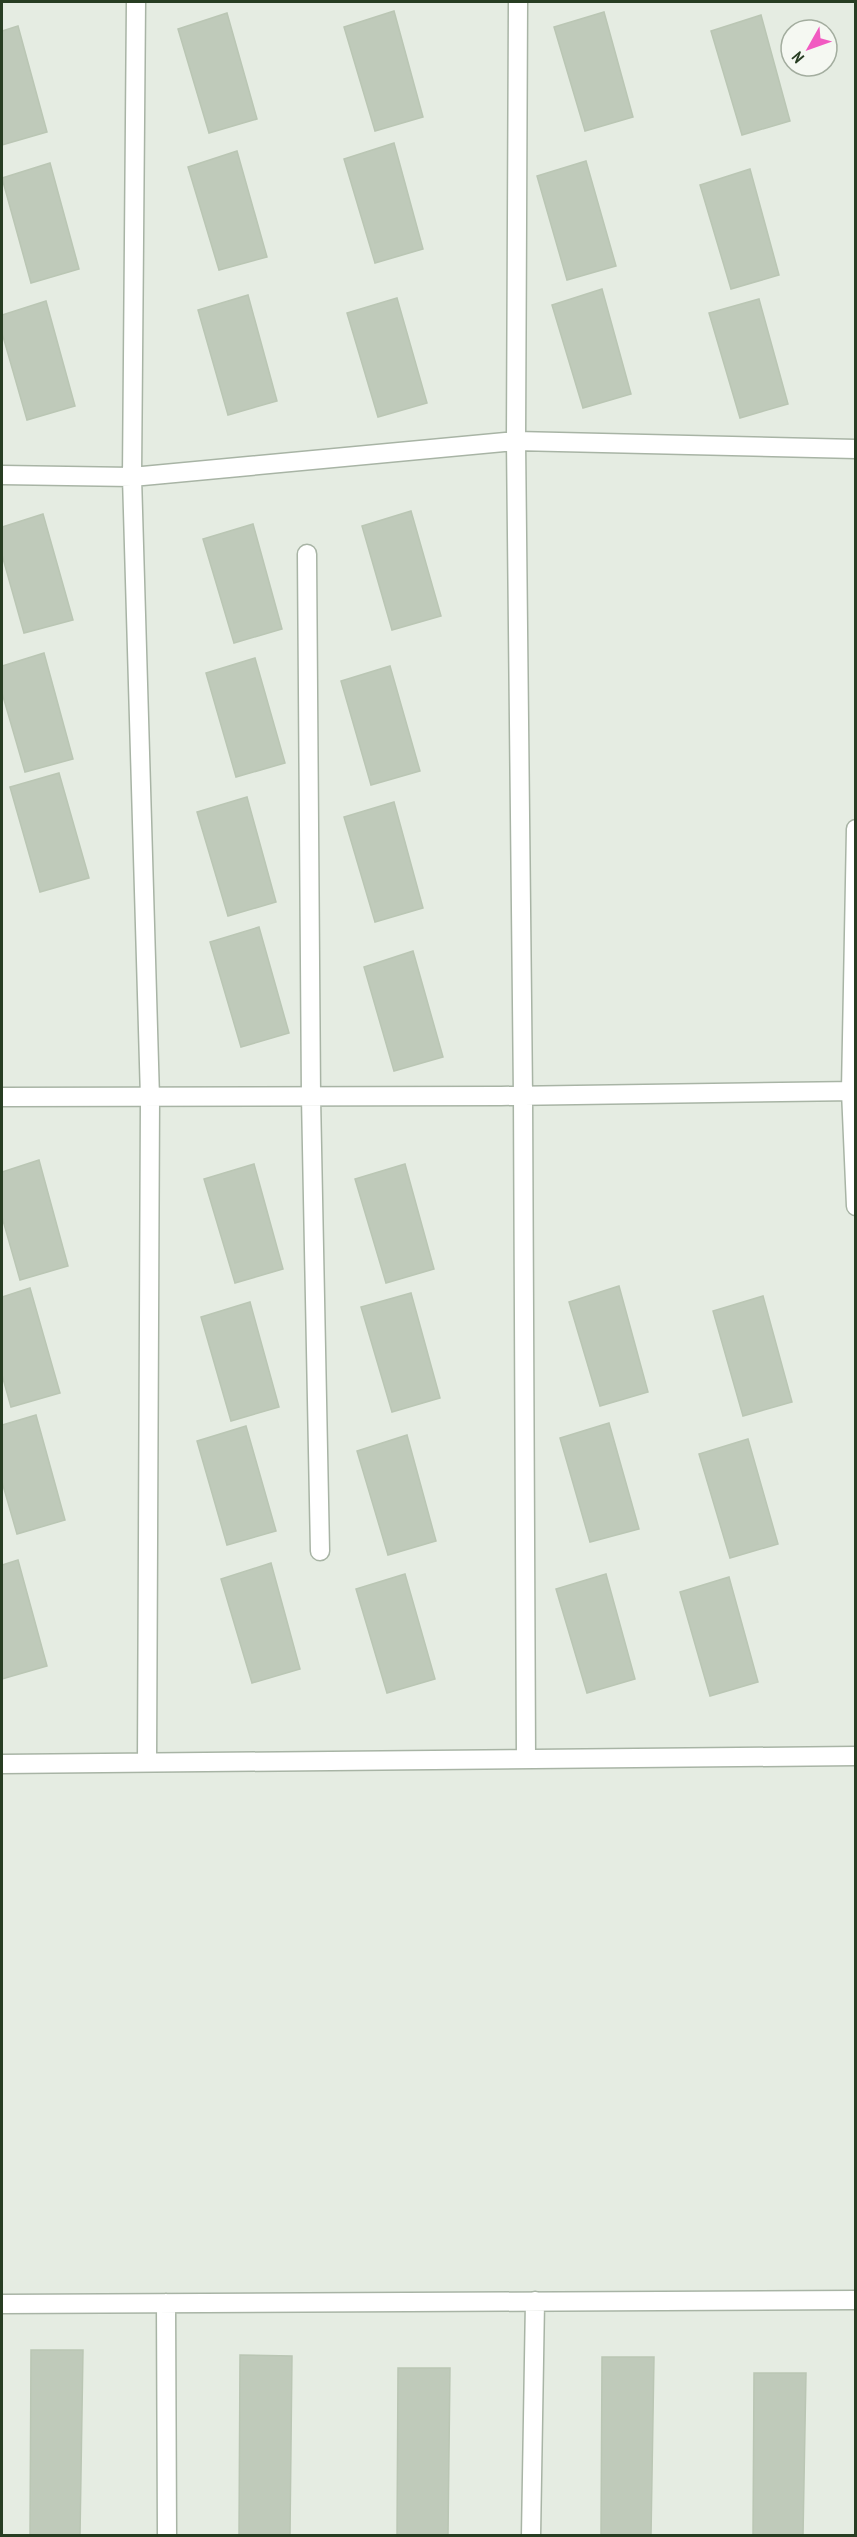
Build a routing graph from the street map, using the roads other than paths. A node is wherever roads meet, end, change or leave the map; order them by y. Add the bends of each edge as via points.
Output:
1 (136, 2) edge
2 (518, 2) edge
3 (516, 441) junction
4 (855, 449) edge
5 (2, 475) edge
6 (132, 477) junction
7 (307, 554) dead end
8 (855, 829) edge
9 (853, 1091) edge
10 (2, 1096) edge
11 (523, 1096) junction
12 (310, 1097) junction
13 (150, 1098) junction
14 (855, 1206) edge
15 (320, 1551) dead end
16 (855, 1756) edge
17 (526, 1759) junction
18 (147, 1762) junction
19 (2, 1764) edge
20 (855, 2300) edge
21 (535, 2301) junction
22 (166, 2303) junction
23 (2, 2304) edge
24 (167, 2535) edge
25 (531, 2535) edge

1 - 6 street
2 - 3 street
3 - 4 street
3 - 6 street
3 - 11 street
5 - 6 street
6 - 13 street
7 - 12 street
8 - 9 street
9 - 11 street
9 - 14 street
10 - 13 street
11 - 12 street
11 - 17 street
12 - 13 street
12 - 15 street
13 - 18 street
16 - 17 street
17 - 18 street
18 - 19 street
20 - 21 street
21 - 22 street
21 - 25 street
22 - 23 street
22 - 24 street

